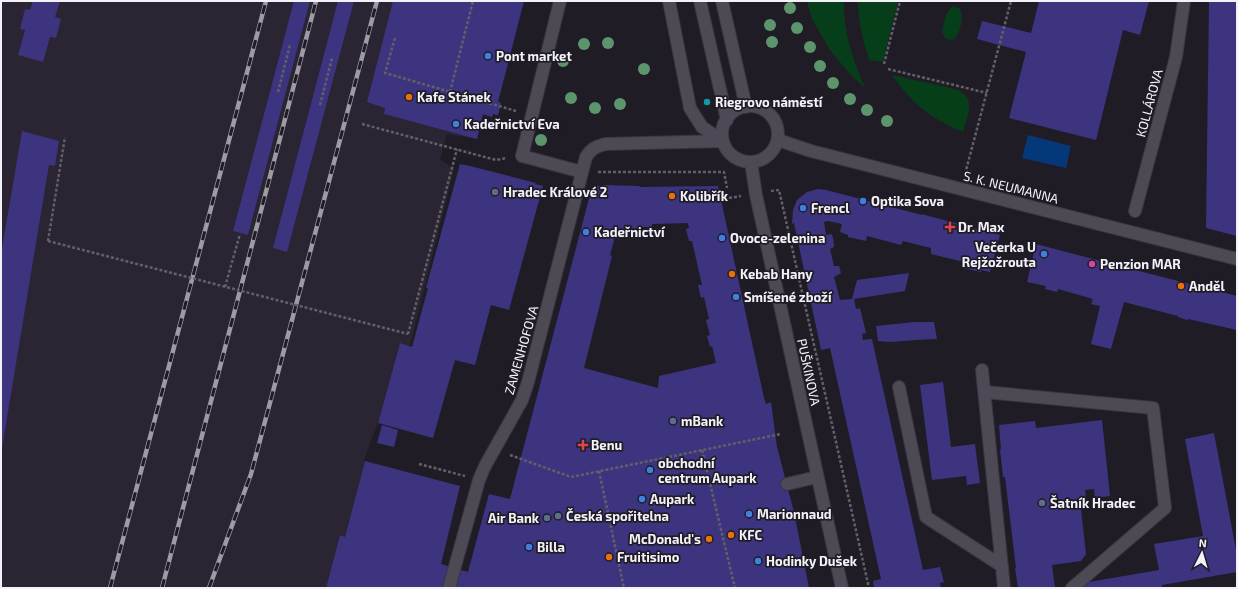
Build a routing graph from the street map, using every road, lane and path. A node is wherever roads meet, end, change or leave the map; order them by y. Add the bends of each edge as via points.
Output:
1 (474, 1) edge
2 (560, 1) edge
3 (669, 1) edge
4 (700, 1) edge
5 (722, 1) edge
6 (900, 1) edge
7 (1011, 1) edge
8 (1184, 1) edge
9 (395, 38) dead end
10 (290, 46) dead end
11 (332, 58) dead end
12 (884, 64) dead end
13 (888, 69) dead end
14 (278, 92) dead end
15 (450, 92) junction
16 (987, 93) junction
17 (320, 105) dead end
18 (500, 106) dead end
19 (746, 107) junction
20 (727, 120) junction
21 (362, 124) dead end
22 (65, 137) dead end
23 (778, 140) junction
24 (723, 141) junction
25 (457, 149) junction
26 (522, 156) junction
27 (750, 162) junction
28 (582, 172) junction
29 (727, 188) dead end
30 (961, 189) junction
31 (779, 190) dead end
32 (1135, 211) dead end
33 (240, 234) dead end
34 (1237, 259) edge
35 (225, 287) junction
36 (982, 370) dead end
37 (899, 387) dead end
38 (984, 392) junction
39 (781, 434) dead end
40 (702, 450) junction
41 (506, 453) dead end
42 (419, 464) dead end
43 (599, 471) junction
44 (817, 477) junction
45 (479, 480) junction
46 (787, 484) dead end
47 (1002, 566) junction
48 (449, 588) edge
49 (624, 588) edge
50 (735, 588) edge
51 (842, 588) edge
52 (868, 588) edge
53 (1004, 588) edge
54 (1072, 588) edge

1 - 15 path
2 - 26 street
3 - 24 street via 690,108 702,127
4 - 20 street
5 - 19 street
6 - 12 path
7 - 16 path
8 - 32 street, KOLLÁROVA via 1176,56
9 - 15 path via 385,73
10 - 14 path
11 - 17 path
13 - 16 path
15 - 18 path
16 - 30 path
19 - 20 street via 738,109
19 - 23 street via 755,107 770,115 776,122
20 - 24 street via 723,128
21 - 25 path
22 - 35 path, bridge via 48,241
23 - 27 street via 770,155
23 - 30 street, S. K. NEUMANNA via 811,151
24 - 27 street via 737,159
24 - 28 street, ZAMENHOFOVA via 606,144 594,147 590,151
25 - 26 path via 496,160
25 - 35 path, bridge via 408,334
26 - 28 street
27 - 44 street, PUŠKINOVA
28 - 29 path via 724,172
28 - 45 street, ZAMENHOFOVA via 522,400
30 - 34 street, S. K. NEUMANNA
31 - 52 path
33 - 35 path
36 - 38 street
37 - 47 street via 926,517
38 - 47 street
38 - 54 street via 1153,408 1165,508
39 - 40 path
40 - 43 path
40 - 50 path
41 - 43 path via 571,477
42 - 45 path
43 - 49 path
44 - 46 street
44 - 51 street, PUŠKINOVA
45 - 48 street, ZAMENHOFOVA
47 - 53 street

